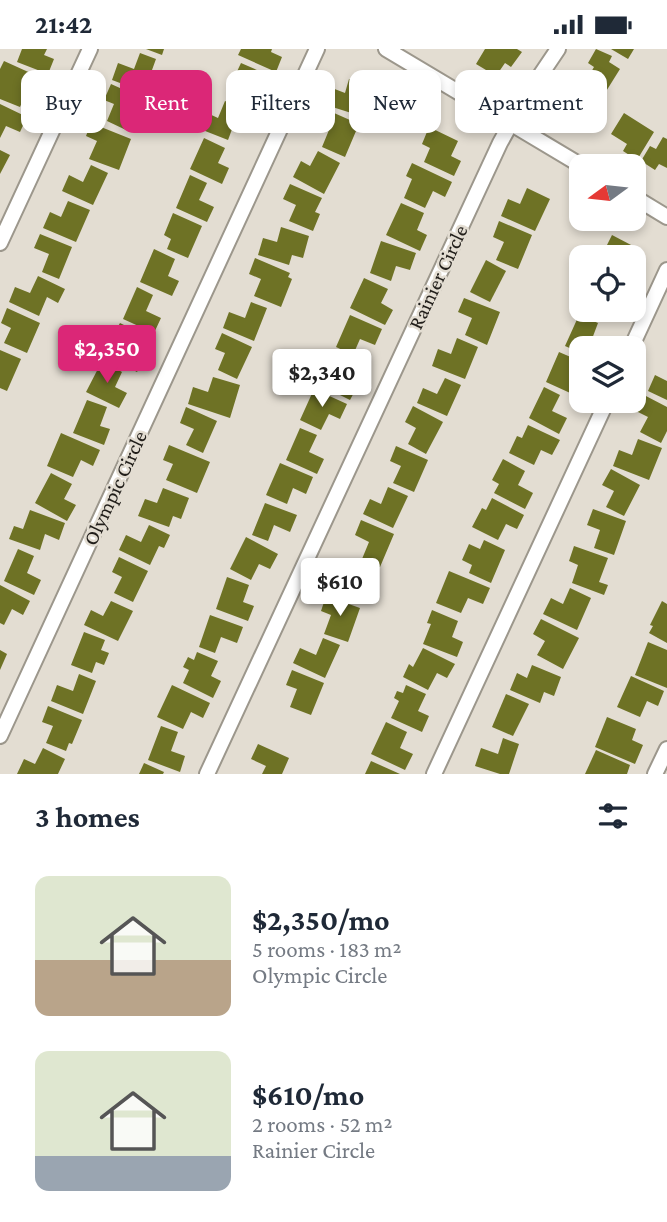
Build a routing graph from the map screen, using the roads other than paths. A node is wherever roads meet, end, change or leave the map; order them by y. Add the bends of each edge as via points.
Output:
1 (90, 49) edge
2 (317, 49) edge
3 (386, 49) edge
4 (558, 49) edge
5 (544, 70) edge
6 (455, 90) edge
7 (505, 133) edge
8 (527, 133) edge
9 (569, 158) edge
10 (646, 204) edge
11 (667, 217) edge
12 (0, 243) edge
13 (667, 270) edge
14 (637, 336) edge
15 (601, 413) edge
16 (0, 736) edge
17 (667, 749) edge
18 (207, 774) edge
19 (434, 774) edge
20 (655, 774) edge

1 - 12 street
2 - 16 street, Olympic Circle
3 - 6 street
4 - 5 street, Rainier Circle
7 - 18 street, Rainier Circle
8 - 9 street
10 - 11 street
13 - 14 street
15 - 19 street
17 - 20 street

